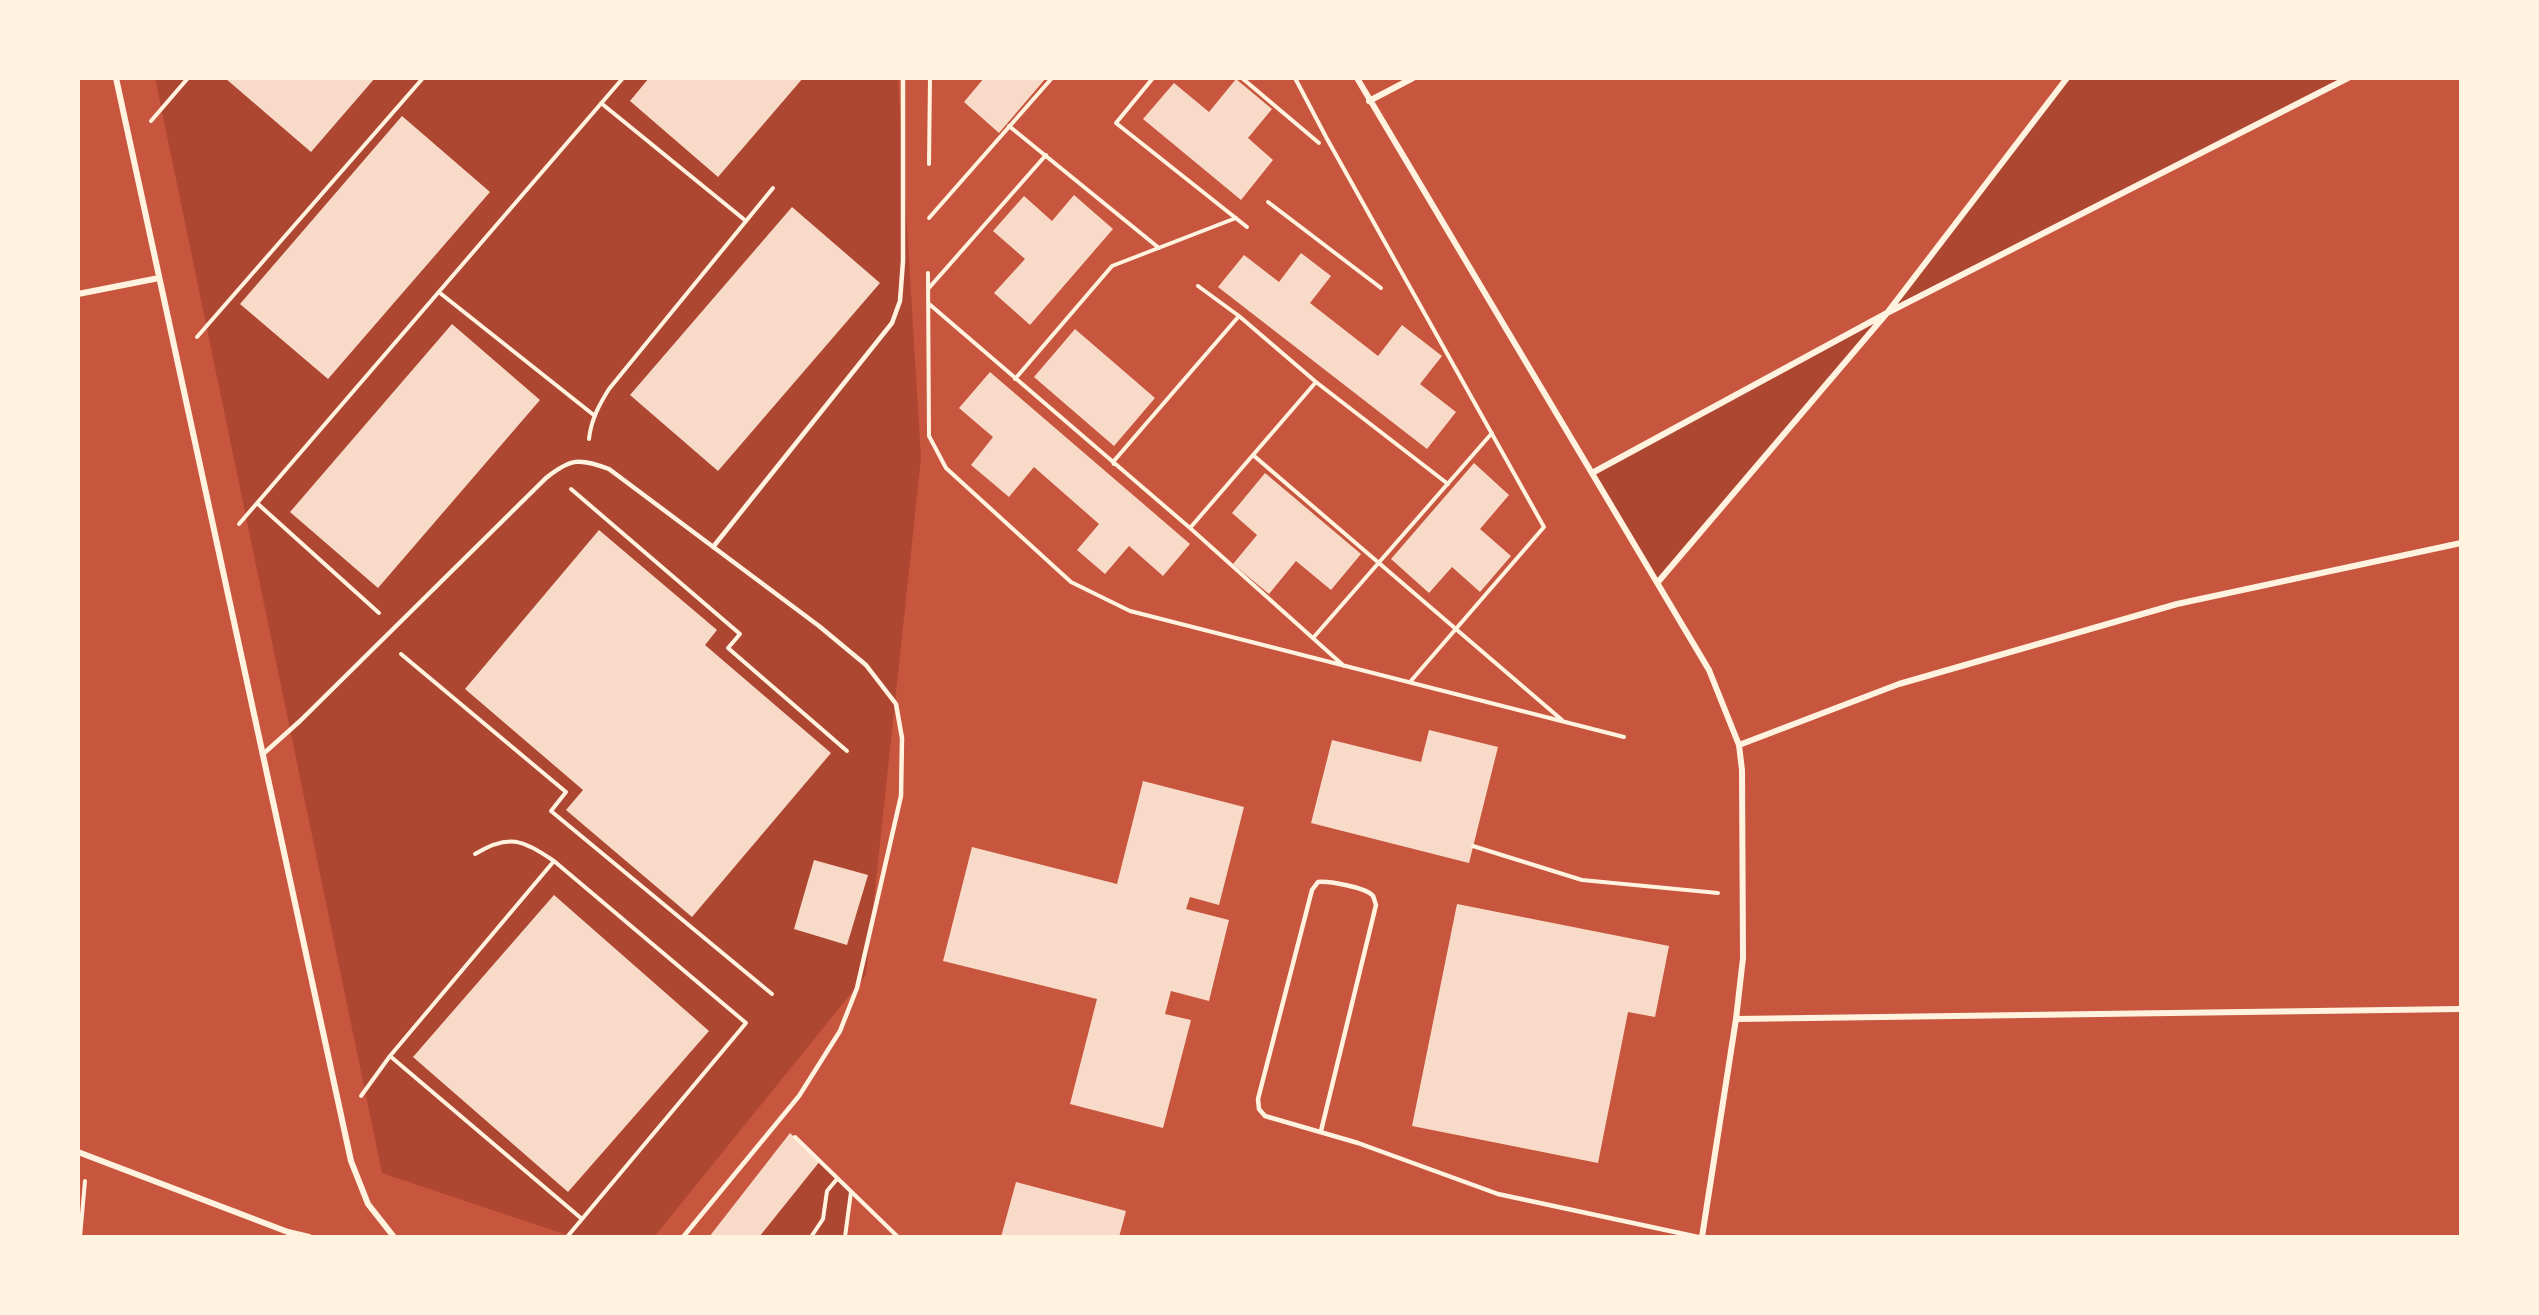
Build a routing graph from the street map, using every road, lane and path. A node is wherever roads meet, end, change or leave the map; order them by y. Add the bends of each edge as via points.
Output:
1 (116, 78) edge
2 (188, 78) edge
3 (423, 78) edge
4 (623, 78) edge
5 (903, 78) edge
6 (930, 78) edge
7 (1052, 78) edge
8 (1153, 78) edge
9 (1242, 78) edge
10 (1295, 78) edge
11 (1357, 78) edge
12 (1413, 78) edge
13 (2067, 78) edge
14 (2348, 78) edge
15 (1369, 101) junction
16 (602, 103) junction
17 (1010, 126) junction
18 (130, 143) junction
19 (1319, 143) dead end
20 (1046, 155) junction
21 (929, 172) dead end
22 (773, 188) dead end
23 (1268, 202) dead end
24 (929, 207) dead end
25 (1236, 218) junction
26 (746, 221) junction
27 (1247, 227) dead end
28 (1158, 248) junction
29 (928, 265) dead end
30 (159, 278) junction
31 (1198, 286) dead end
32 (1381, 288) dead end
33 (928, 289) junction
34 (440, 293) junction
35 (78, 294) edge
36 (928, 303) junction
37 (1887, 313) junction
38 (1239, 316) junction
39 (176, 356) junction
40 (1015, 379) junction
41 (1316, 382) junction
42 (595, 416) junction
43 (1492, 433) junction
44 (1253, 455) junction
45 (587, 462) junction
46 (1114, 465) junction
47 (552, 473) junction
48 (1592, 473) junction
49 (1448, 484) junction
50 (258, 504) junction
51 (1190, 528) junction
52 (2461, 543) edge
53 (217, 546) junction
54 (713, 548) junction
55 (1379, 563) junction
56 (1658, 582) junction
57 (395, 628) junction
58 (1455, 630) junction
59 (1313, 638) junction
60 (383, 639) junction
61 (1345, 666) junction
62 (1410, 682) junction
63 (1563, 721) junction
64 (1624, 737) dead end
65 (1739, 745) junction
66 (847, 751) dead end
67 (262, 755) junction
68 (1473, 846) dead end
69 (475, 854) dead end
70 (554, 861) junction
71 (1744, 894) junction
72 (772, 994) dead end
73 (2461, 1009) edge
74 (1736, 1019) junction
75 (390, 1056) junction
76 (342, 1120) junction
77 (778, 1121) junction
78 (1321, 1131) junction
79 (78, 1152) edge
80 (88, 1156) junction
81 (837, 1179) junction
82 (851, 1192) junction
83 (582, 1219) junction
84 (80, 1237) edge
85 (309, 1237) edge
86 (394, 1237) edge
87 (567, 1237) edge
88 (683, 1237) edge
89 (811, 1237) edge
90 (845, 1237) edge
91 (897, 1237) edge
92 (1700, 1237) edge

1 - 18 street
2 - 18 path
3 - 39 path via 196,339
4 - 16 path
5 - 54 lane via 903,261 900,301 892,323
6 - 21 path
7 - 17 path
8 - 25 path via 1116,123
9 - 19 path
10 - 43 path
11 - 15 street
12 - 15 street
13 - 37 street
14 - 37 street
15 - 48 street
16 - 26 path
16 - 34 path
17 - 20 path
17 - 24 path via 929,218
18 - 30 street
20 - 28 path
20 - 33 path
22 - 26 path
23 - 32 path
25 - 27 path
25 - 28 path
26 - 42 path via 609,389
28 - 40 path via 1112,266
29 - 33 path
30 - 35 street
30 - 39 street
31 - 38 path
33 - 36 path
34 - 42 path
34 - 50 path
36 - 40 path
36 - 61 path via 929,436 946,468 1071,582 1130,611
37 - 48 street
37 - 56 street
38 - 41 path
38 - 46 path
39 - 53 street
40 - 46 path
41 - 44 path
41 - 49 path
42 - 45 path
43 - 49 path
43 - 58 path via 1545,527
44 - 51 path
44 - 55 path
45 - 47 lane via 579,460
45 - 54 lane via 609,470
46 - 51 path
47 - 57 lane
47 - 66 path via 740,634 728,648
48 - 56 street
49 - 55 path
50 - 53 path
50 - 57 path
51 - 59 path
52 - 65 street via 2156,610 1899,684
53 - 67 street
54 - 77 lane via 866,665 896,704 902,738 901,796 857,988 840,1031 799,1096
55 - 58 path
55 - 59 path
56 - 65 street via 1708,670
57 - 60 lane
58 - 62 path
58 - 63 path
59 - 61 path
60 - 67 lane
60 - 72 path via 566,792 551,811
61 - 62 path
62 - 63 path
63 - 64 path
65 - 71 street
67 - 76 street
68 - 71 path via 1581,880
69 - 70 path via 494,842 511,840 531,846
70 - 75 path
70 - 83 path via 746,1023
71 - 74 street via 1743,958
73 - 74 street
74 - 92 street
75 - 76 path
75 - 83 path
76 - 86 street via 351,1161 368,1204
77 - 81 path
77 - 88 lane
78 - 78 lane via 1265,1116 1258,1099 1312,890 1318,882 1327,881 1367,891 1374,896 1376,905
78 - 92 lane via 1498,1194
79 - 80 street
80 - 84 path
80 - 85 street
81 - 82 path
81 - 89 path via 827,1191 823,1219
82 - 90 path
82 - 91 path
83 - 87 path

